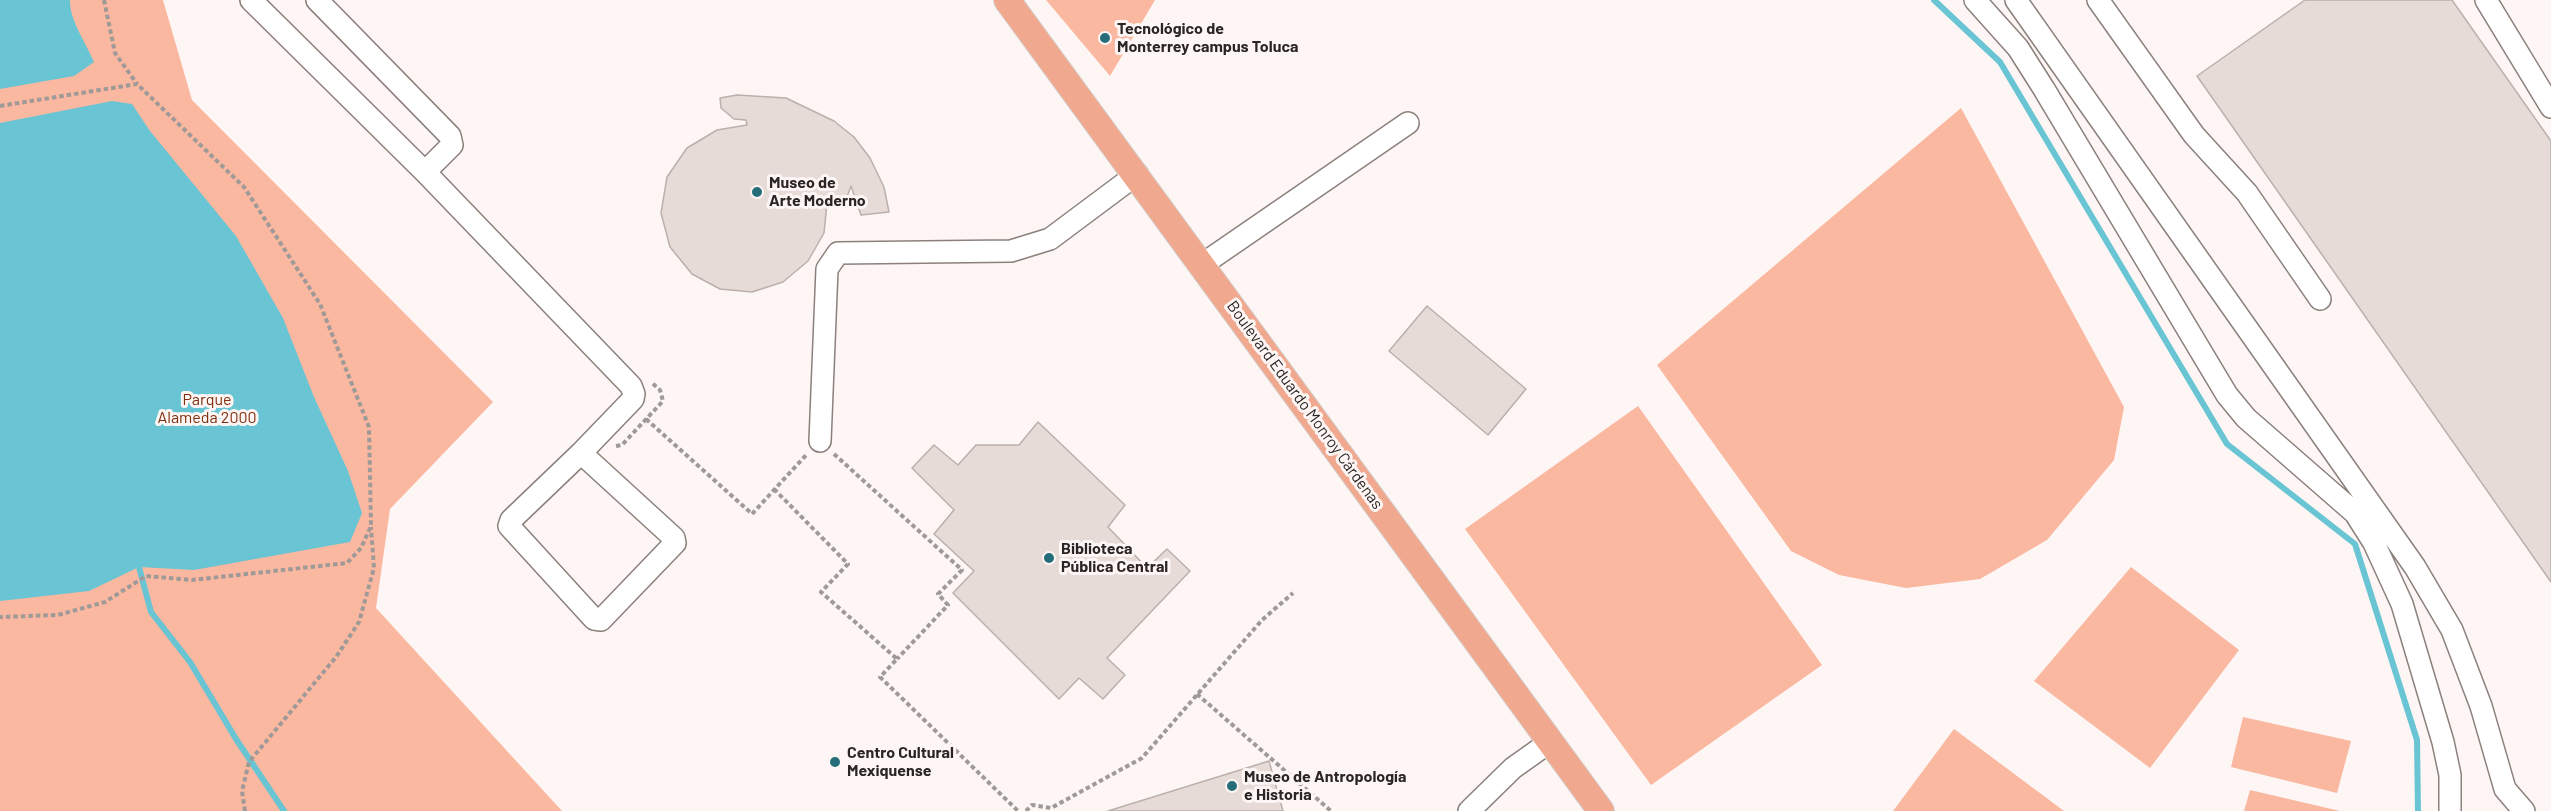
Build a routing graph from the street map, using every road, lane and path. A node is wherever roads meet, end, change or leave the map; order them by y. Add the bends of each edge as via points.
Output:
1 (104, 0) edge
2 (317, 0) edge
3 (1008, 0) edge
4 (1975, 0) edge
5 (2016, 0) edge
6 (2098, 0) edge
7 (2486, 0) edge
8 (260, 3) edge
9 (137, 84) junction
10 (0, 106) edge
11 (2551, 107) edge
12 (1408, 123) dead end
13 (425, 172) junction
14 (1137, 174) junction
15 (1203, 264) junction
16 (2320, 299) dead end
17 (820, 441) junction
18 (608, 446) dead end
19 (581, 453) junction
20 (774, 489) junction
21 (371, 526) junction
22 (1293, 593) dead end
23 (0, 617) edge
24 (897, 659) junction
25 (1197, 694) junction
26 (1551, 741) junction
27 (245, 811) edge
28 (1018, 811) edge
29 (1026, 811) edge
30 (1331, 811) edge
31 (1469, 811) edge
32 (1600, 811) edge
33 (2450, 811) edge
34 (2524, 811) edge

1 - 9 path via 115,54
2 - 13 lane via 450,136 452,145
3 - 14 main road, Boulevard Eduardo Monroy Cárdenas
4 - 33 lane via 2023,56 2227,395 2246,418 2355,513 2374,543 2402,604 2444,742 2450,775
5 - 34 lane via 2415,567 2452,630 2481,706 2505,789
6 - 16 lane via 2194,135 2247,192
7 - 11 lane
8 - 13 lane
9 - 10 path
9 - 21 path via 244,187 320,304 369,427
12 - 15 lane
13 - 19 lane via 633,390 628,404
14 - 15 main road, Boulevard Eduardo Monroy Cárdenas
14 - 17 lane via 1050,239 1011,252 838,253 827,268
15 - 26 main road, Boulevard Eduardo Monroy Cárdenas
17 - 20 path
17 - 24 path via 962,570 938,594 948,605
18 - 20 path via 622,446 646,419 752,514
19 - 19 lane via 674,538 674,546 603,619 594,619 509,526
20 - 24 path via 848,564 821,592
21 - 23 path via 361,548 348,563 192,580 146,576 105,603 58,615
21 - 27 path via 374,568 359,622 336,657 249,762 242,791
22 - 25 path via 1262,620
24 - 28 path via 880,677
25 - 29 path via 1142,758 1051,808 1032,805
25 - 30 path
26 - 31 lane via 1513,768
26 - 32 main road, Boulevard Eduardo Monroy Cárdenas

